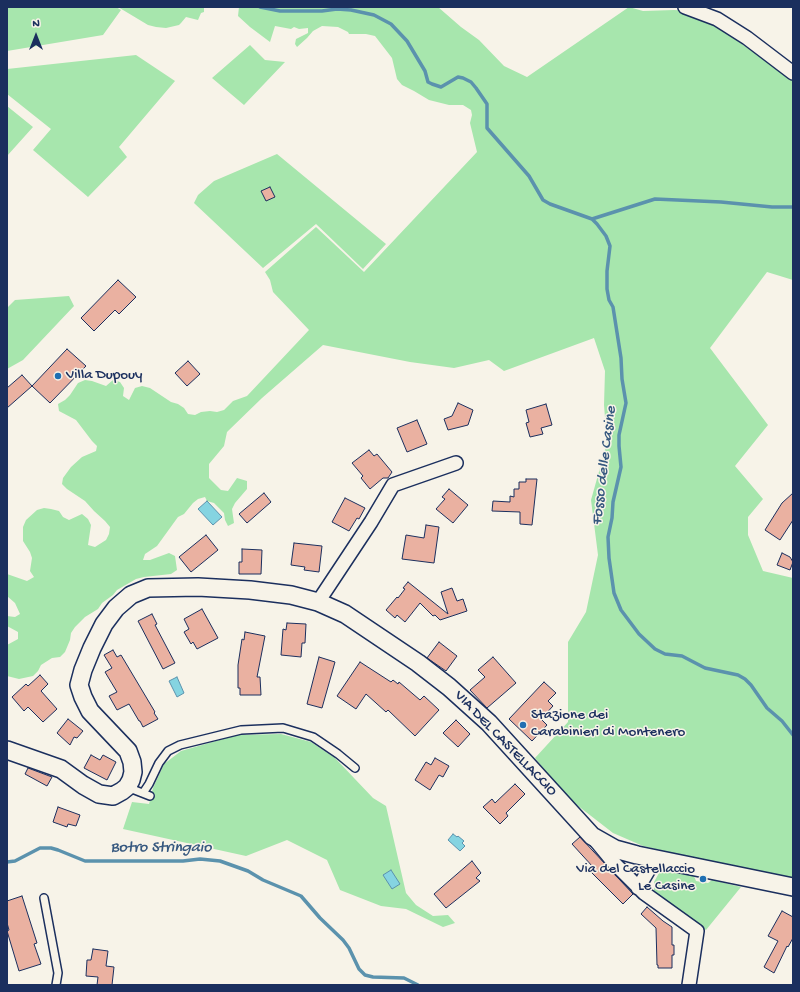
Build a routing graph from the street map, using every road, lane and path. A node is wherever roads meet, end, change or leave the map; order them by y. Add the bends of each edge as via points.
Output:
1 (685, 7) edge
2 (793, 73) edge
3 (456, 463) dead end
4 (318, 602) junction
5 (7, 750) edge
6 (355, 768) dead end
7 (127, 787) junction
8 (615, 856) junction
9 (655, 859) junction
10 (793, 887) edge
11 (638, 888) junction
12 (44, 898) dead end
13 (56, 985) edge
14 (689, 985) edge

1 - 2 street via 717,19
3 - 4 street via 393,485
4 - 7 street, VIA DEL CASTELLACCIO via 291,595 250,590 172,587 148,588 132,595 116,608 104,624 92,648 79,685 90,711 128,752 133,772
4 - 8 street, VIA DEL CASTELLACCIO via 345,614 381,637 450,687 489,723 592,836
5 - 7 street via 61,769 99,794 113,796
6 - 7 lane via 313,737 283,728 241,730 180,745 168,751 159,762 146,794
8 - 9 street, VIA DEL CASTELLACCIO
8 - 11 street
9 - 10 street, VIA DEL CASTELLACCIO
9 - 11 street
11 - 14 street via 697,931
12 - 13 lane via 58,973

